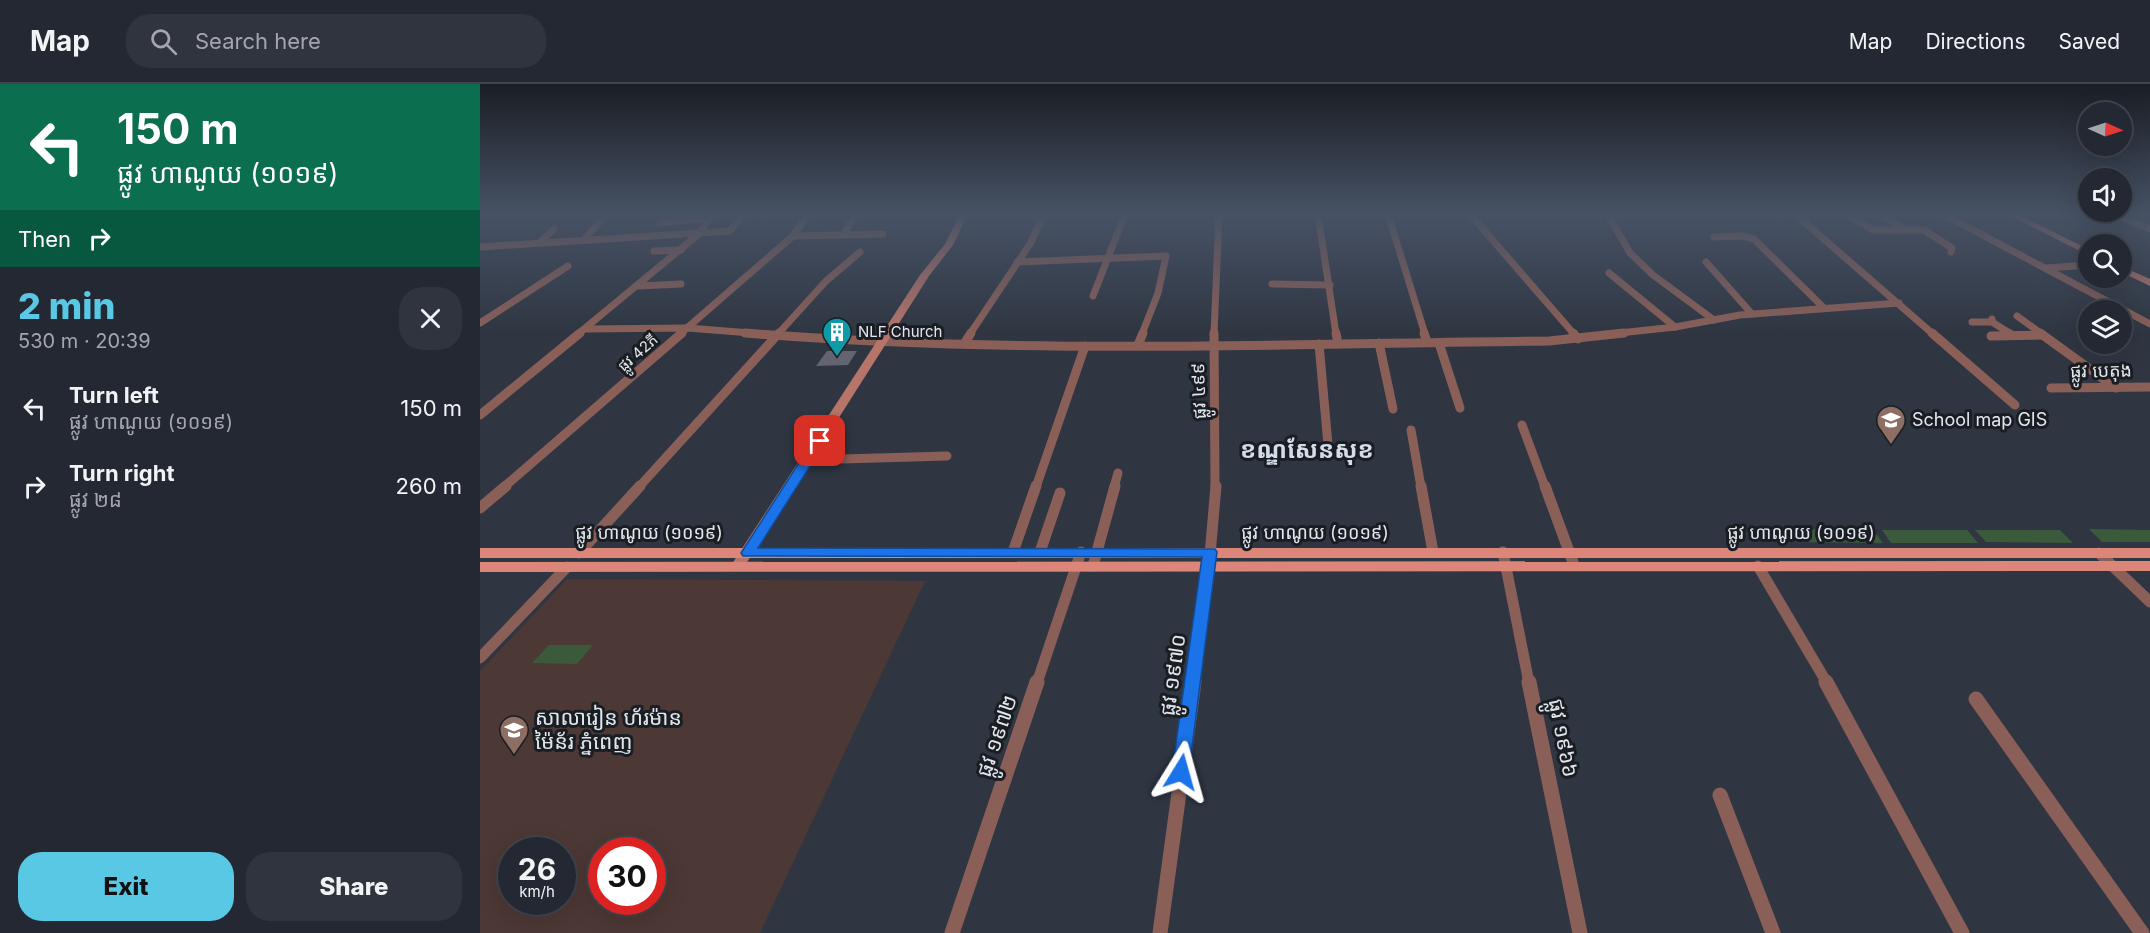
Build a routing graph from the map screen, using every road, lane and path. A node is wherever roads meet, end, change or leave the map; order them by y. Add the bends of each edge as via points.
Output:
1 (677, 254) edge
2 (773, 254) edge
3 (858, 254) edge
4 (942, 254) edge
5 (1022, 254) edge
6 (1109, 254) edge
7 (1217, 254) edge
8 (1325, 254) edge
9 (1400, 254) edge
10 (1504, 254) edge
11 (1631, 254) edge
12 (1769, 254) edge
13 (1841, 254) edge
14 (2019, 254) edge
15 (1108, 257) junction
16 (1017, 262) junction
17 (1706, 262) dead end
18 (568, 266) dead end
19 (2078, 266) edge
20 (2046, 268) junction
21 (1609, 273) dead end
22 (2132, 274) edge
23 (2150, 283) edge
24 (681, 284) dead end
25 (1272, 284) dead end
26 (1330, 285) junction
27 (638, 286) junction
28 (1093, 296) dead end
29 (1899, 303) junction
30 (1824, 308) junction
31 (1752, 314) junction
32 (2017, 316) dead end
33 (1714, 320) junction
34 (1972, 322) dead end
35 (480, 323) edge
36 (2150, 324) edge
37 (1675, 327) junction
38 (688, 328) junction
39 (585, 329) junction
40 (2044, 335) junction
41 (1991, 336) dead end
42 (2013, 336) junction
43 (777, 337) junction
44 (1578, 339) junction
45 (881, 342) junction
46 (1427, 342) junction
47 (1439, 343) junction
48 (964, 344) junction
49 (1319, 344) junction
50 (1338, 344) junction
51 (1379, 344) junction
52 (1138, 345) junction
53 (1214, 345) junction
54 (1085, 346) junction
55 (2150, 387) edge
56 (2051, 388) dead end
57 (2116, 388) junction
58 (2016, 405) dead end
59 (1460, 408) dead end
60 (1393, 409) dead end
61 (480, 415) edge
62 (1522, 425) dead end
63 (1411, 430) dead end
64 (947, 456) dead end
65 (1329, 456) dead end
66 (807, 460) junction
67 (1118, 473) dead end
68 (1060, 493) dead end
69 (480, 508) edge
70 (1013, 552) junction
71 (1040, 552) junction
72 (1433, 552) junction
73 (480, 553) edge
74 (579, 553) junction
75 (748, 553) junction
76 (2099, 553) junction
77 (2150, 553) edge
78 (1087, 559) junction
79 (1209, 559) junction
80 (1505, 559) junction
81 (1571, 559) junction
82 (1758, 566) junction
83 (2115, 566) junction
84 (2150, 566) edge
85 (480, 567) edge
86 (567, 567) junction
87 (737, 567) junction
88 (2150, 602) edge
89 (480, 658) edge
90 (1976, 699) dead end
91 (1720, 795) dead end
92 (952, 933) edge
93 (1160, 933) edge
94 (1580, 933) edge
95 (1773, 933) edge
96 (1962, 933) edge
97 (2142, 933) edge

1 - 27 street
2 - 38 street, ផ្លូវ 42ភី
3 - 43 street via 831,275
4 - 45 street
5 - 16 street
6 - 15 street
7 - 53 street, ផ្លូវ ៤៩៩
8 - 26 street
9 - 46 street
10 - 44 street
11 - 33 street
12 - 30 street
13 - 29 street
14 - 20 street
15 - 16 street
15 - 28 street
15 - 52 street via 1166,256 1158,294
16 - 48 street
17 - 31 street
18 - 35 street
19 - 20 street
20 - 36 street
21 - 37 street
22 - 23 street
24 - 27 street
25 - 26 street
26 - 50 street
27 - 39 street
29 - 30 street
29 - 58 street
30 - 31 street
31 - 33 street
32 - 40 street
33 - 37 street
34 - 42 street via 1992,320
37 - 44 street
38 - 39 street
38 - 43 street
38 - 69 street, ផ្លូវ 42ភី
39 - 61 street
40 - 42 street
40 - 57 street
41 - 42 street
43 - 45 street
43 - 74 street
44 - 47 street
45 - 48 street
45 - 66 street
46 - 47 street
46 - 51 street
47 - 59 street
48 - 54 street
49 - 50 street
49 - 53 street
49 - 65 street
50 - 51 street
51 - 60 street
52 - 53 street
52 - 54 street
53 - 79 street, ផ្លូវ ៤៩៩ via 1217,421
54 - 70 street
55 - 57 street, ផ្លូវ បេតុង
56 - 57 street, ផ្លូវ បេតុង
62 - 81 street
63 - 72 street
64 - 66 street
66 - 75 street
67 - 78 street, ផ្លូវ ១៩៧២
68 - 71 street
70 - 71 main road, ផ្លូវ ហាណូយ (១០១៩)
70 - 75 main road, ផ្លូវ ហាណូយ (១០១៩)
71 - 78 main road, ផ្លូវ ហាណូយ (១០១៩)
72 - 79 main road, ផ្លូវ ហាណូយ (១០១៩)
72 - 80 main road, ផ្លូវ ហាណូយ (១០១៩)
73 - 74 main road, ផ្លូវ ហាណូយ (១០១៩)
74 - 75 main road, ផ្លូវ ហាណូយ (១០១៩)
75 - 87 street
76 - 77 main road, ផ្លូវ ហាណូយ (១០១៩)
76 - 81 main road, ផ្លូវ ហាណូយ (១០១៩)
76 - 83 street
78 - 79 main road, ផ្លូវ ហាណូយ (១០១៩)
78 - 87 main road, ផ្លូវ ហាណូយ (១០១៩)
78 - 92 street, ផ្លូវ ១៩៧២
79 - 80 main road, ផ្លូវ ហាណូយ (១០១៩)
79 - 93 street, ផ្លូវ ១៩៧០
80 - 81 main road, ផ្លូវ ហាណូយ (១០១៩)
80 - 94 street, ផ្លូវ ១៩៦៦
81 - 82 main road, ផ្លូវ ហាណូយ (១០១៩)
82 - 83 main road, ផ្លូវ ហាណូយ (១០១៩)
82 - 96 street via 1807,646
83 - 84 main road, ផ្លូវ ហាណូយ (១០១៩)
83 - 88 street
85 - 86 main road, ផ្លូវ ហាណូយ (១០១៩)
86 - 87 main road, ផ្លូវ ហាណូយ (១០១៩)
86 - 89 street
90 - 97 street
91 - 95 street

